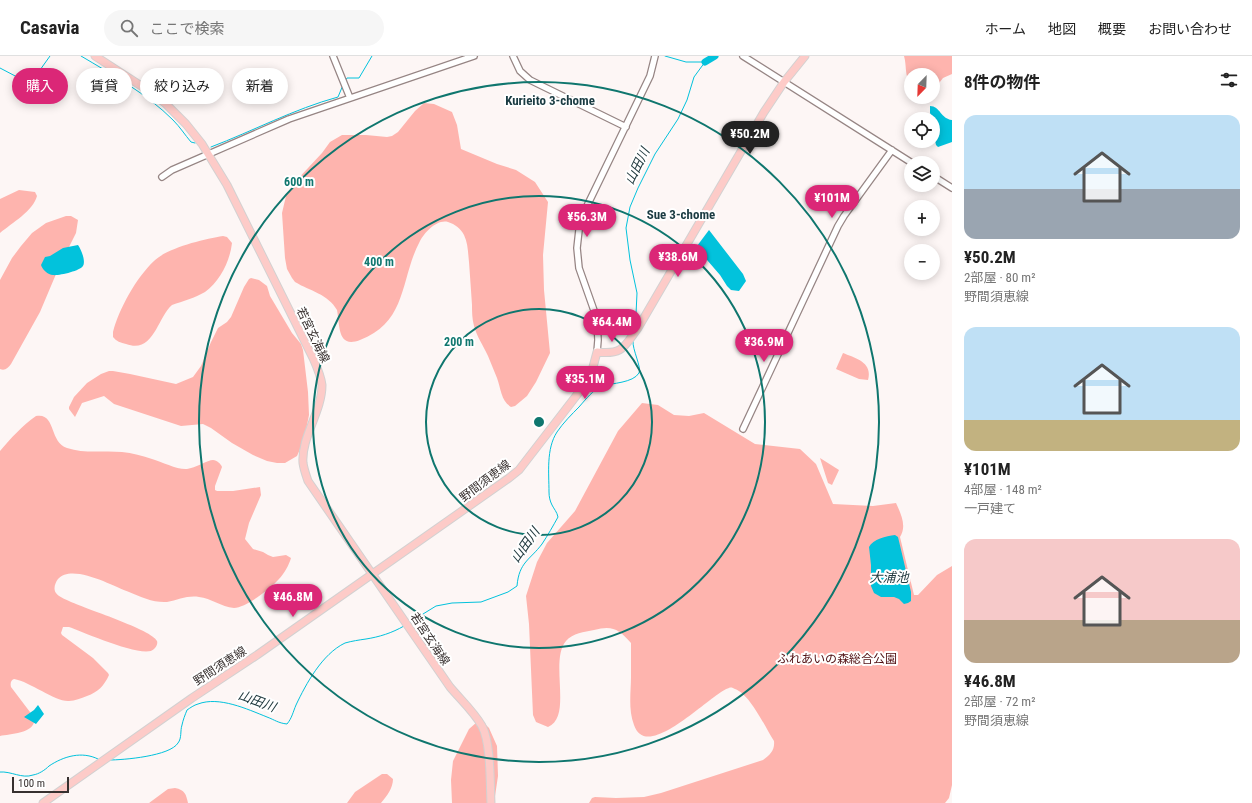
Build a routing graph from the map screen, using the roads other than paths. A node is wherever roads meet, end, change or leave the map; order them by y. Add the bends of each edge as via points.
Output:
1 (96, 56) edge
2 (333, 56) edge
3 (474, 56) edge
4 (513, 56) edge
5 (655, 56) edge
6 (743, 56) edge
7 (805, 56) edge
8 (784, 82) junction
9 (350, 98) junction
10 (626, 128) junction
11 (892, 150) junction
12 (209, 154) junction
13 (904, 158) edge
14 (162, 177) dead end
15 (940, 180) edge
16 (952, 188) edge
17 (597, 352) junction
18 (743, 429) dead end
19 (372, 574) junction
20 (43, 803) edge
21 (491, 803) edge

1 - 12 main road, 若宮玄海線 via 166,104 186,124
2 - 9 street
3 - 9 street
4 - 10 street via 520,71 530,80
5 - 10 street via 650,76
6 - 8 street
7 - 8 main road
8 - 11 street
8 - 17 main road via 637,329 618,351
9 - 12 street via 289,119
10 - 17 street via 587,206 578,236 579,268 597,319
11 - 13 street
11 - 18 street via 838,226
12 - 14 street
12 - 19 main road, 若宮玄海線 via 318,368 321,395 303,457 308,481
15 - 16 street
17 - 19 main road, 野間須恵線 via 583,387 519,470
19 - 20 main road, 野間須恵線
19 - 21 main road, 若宮玄海線 via 450,687 483,727 488,746

